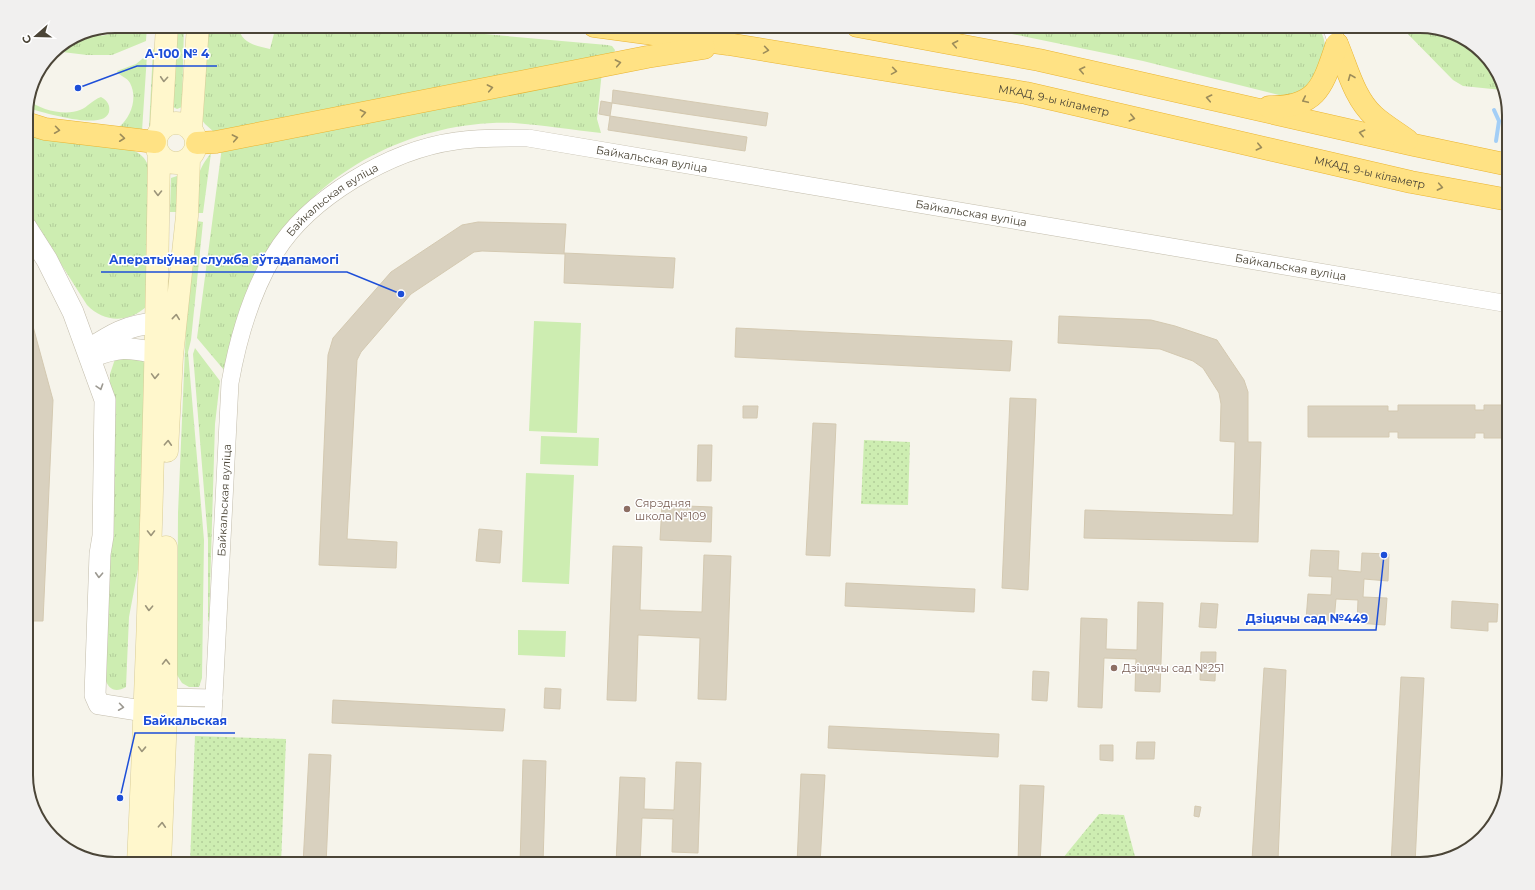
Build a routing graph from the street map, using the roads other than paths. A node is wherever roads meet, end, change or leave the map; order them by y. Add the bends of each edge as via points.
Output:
1 (166, 33) edge
2 (198, 33) edge
3 (646, 33) edge
4 (894, 33) edge
5 (1334, 35) edge
6 (728, 44) junction
7 (1247, 106) junction
8 (33, 125) edge
9 (158, 142) junction
10 (192, 143) junction
11 (1414, 145) junction
12 (1502, 164) edge
13 (1502, 199) edge
14 (33, 238) edge
15 (1502, 303) edge
16 (73, 312) junction
17 (155, 323) junction
18 (116, 332) junction
19 (90, 354) junction
20 (164, 354) junction
21 (214, 698) junction
22 (166, 706) junction
23 (144, 710) junction
24 (138, 857) edge
25 (160, 857) edge

1 -> 9 main road
2 - 10 main road
3 - 6 highway, МКАД, 9-ы кіламетр
7 -> 4 highway via 1039,60
5 -> 7 highway via 1324,82 1309,99 1278,107
11 -> 5 highway via 1367,108 1355,88
10 -> 6 highway via 216,142 647,57
6 -> 13 highway, МКАД, 9-ы кіламетр via 1026,93 1403,180
11 -> 7 highway
8 -> 9 highway via 45,129
9 - 10 main road via 169,162 176,163
9 - 10 main road via 166,125 179,122
9 -> 17 main road
20 -> 10 main road via 187,216
11 - 12 highway
14 - 16 street, Байкальская вуліца
15 - 21 street, Байкальская вуліца via 528,138 455,141 416,151 383,164 318,204 294,227 274,255 250,305 237,345 230,383
16 - 18 street via 91,325
16 - 19 street, Байкальская вуліца
17 - 18 street via 137,324
17 - 20 main road
18 - 19 street
19 - 20 street via 128,347
19 -> 23 street, Байкальская вуліца via 105,400 103,536 100,554 95,695 99,704
22 -> 20 main road
20 -> 23 main road via 150,497 151,570
21 - 22 street, Байкальская вуліца
21 - 22 street, Байкальская вуліца via 213,716
22 - 23 street, Байкальская вуліца
25 -> 22 main road
23 -> 24 main road

